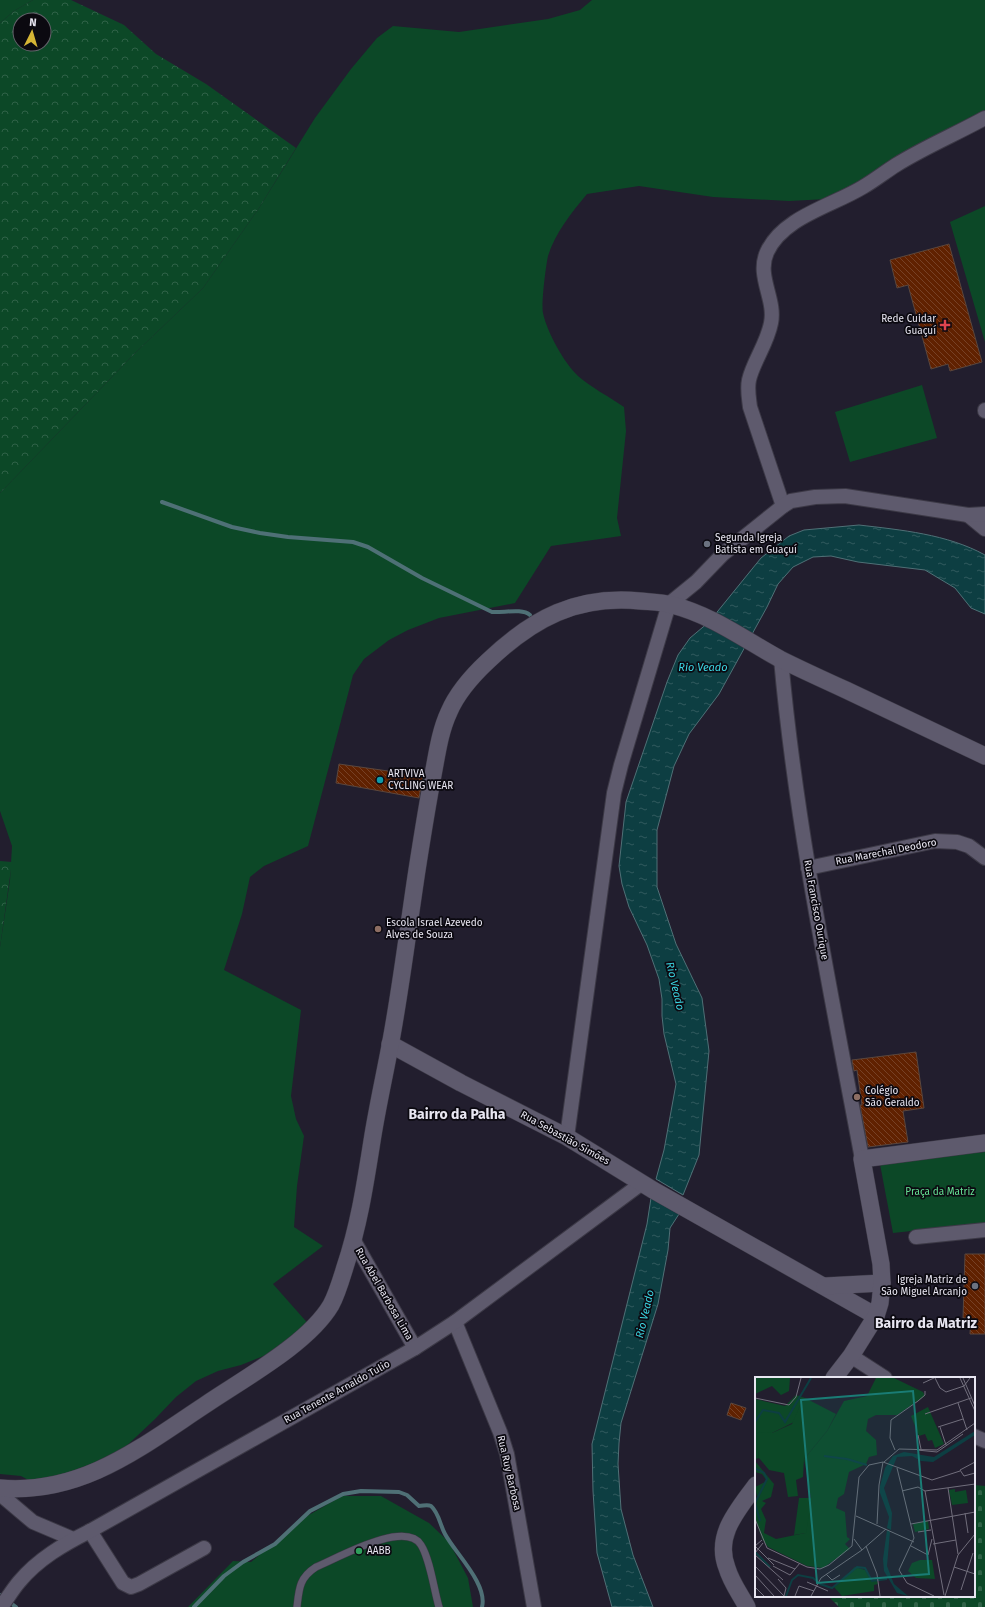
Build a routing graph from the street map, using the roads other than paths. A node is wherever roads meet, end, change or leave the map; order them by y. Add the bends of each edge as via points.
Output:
1 (985, 118) edge
2 (783, 506) junction
3 (985, 514) edge
4 (968, 515) junction
5 (985, 529) edge
6 (669, 604) junction
7 (781, 659) junction
8 (985, 756) edge
9 (985, 858) edge
10 (808, 868) junction
11 (390, 1044) junction
12 (567, 1138) junction
13 (985, 1143) edge
14 (862, 1159) junction
15 (648, 1186) junction
16 (985, 1230) edge
17 (916, 1237) dead end
18 (354, 1241) junction
19 (882, 1283) junction
20 (824, 1286) junction
21 (876, 1316) junction
22 (455, 1322) junction
23 (415, 1348) junction
24 (850, 1356) junction
25 (835, 1377) edge
26 (883, 1377) edge
27 (975, 1436) edge
28 (985, 1441) edge
29 (755, 1486) edge
30 (0, 1488) edge
31 (0, 1494) edge
32 (90, 1531) junction
33 (73, 1539) junction
34 (204, 1548) dead end
35 (1, 1607) edge
36 (297, 1607) edge
37 (439, 1607) edge
38 (534, 1607) edge
39 (747, 1607) edge

1 - 2 street via 897,165 864,187 800,218 774,240 767,252 763,275 772,320 769,334 749,379 748,393 750,407
2 - 4 street via 815,497 844,496
2 - 6 street via 723,554 696,582
3 - 4 street
4 - 5 street
6 - 7 street via 701,614
6 - 11 street via 619,599 592,602 546,617 498,652 473,676 449,711 440,741 425,820
6 - 12 street via 620,765 614,793
7 - 8 street
7 - 10 street, Rua Francisco Ourique via 786,717
9 - 10 street, Rua Marechal Deodoro via 969,846 957,842 935,841
10 - 14 street, Rua Francisco Ourique
11 - 12 street, Rua Sebastião Simões
11 - 18 street
12 - 15 street, Rua Sebastião Simões
13 - 14 street
14 - 19 street via 881,1264
15 - 20 street, Rua Sebastião Simões
15 - 22 street, Rua Tenente Arnaldo Tulio
16 - 17 street
18 - 23 street, Rua Abel Barbosa Lima
18 - 30 street via 331,1305 302,1338 268,1363 123,1459 64,1482 38,1487
19 - 20 street
19 - 21 street
20 - 21 street, Rua Sebastião Simões
21 - 24 street
22 - 23 street, Rua Tenente Arnaldo Tulio
22 - 38 street, Rua Ruy Barbosa via 507,1454
23 - 32 street, Rua Tenente Arnaldo Tulio
24 - 25 street
24 - 26 street
27 - 28 street
29 - 39 street via 730,1523 722,1551 727,1568
31 - 33 street via 33,1522
32 - 33 street, Rua Tenente Arnaldo Tulio
32 - 34 street via 123,1583 131,1587
33 - 35 street, Rua Tenente Arnaldo Tulio via 38,1562
36 - 37 lane via 302,1580 312,1570 369,1544 395,1536 407,1536 416,1538 426,1555

